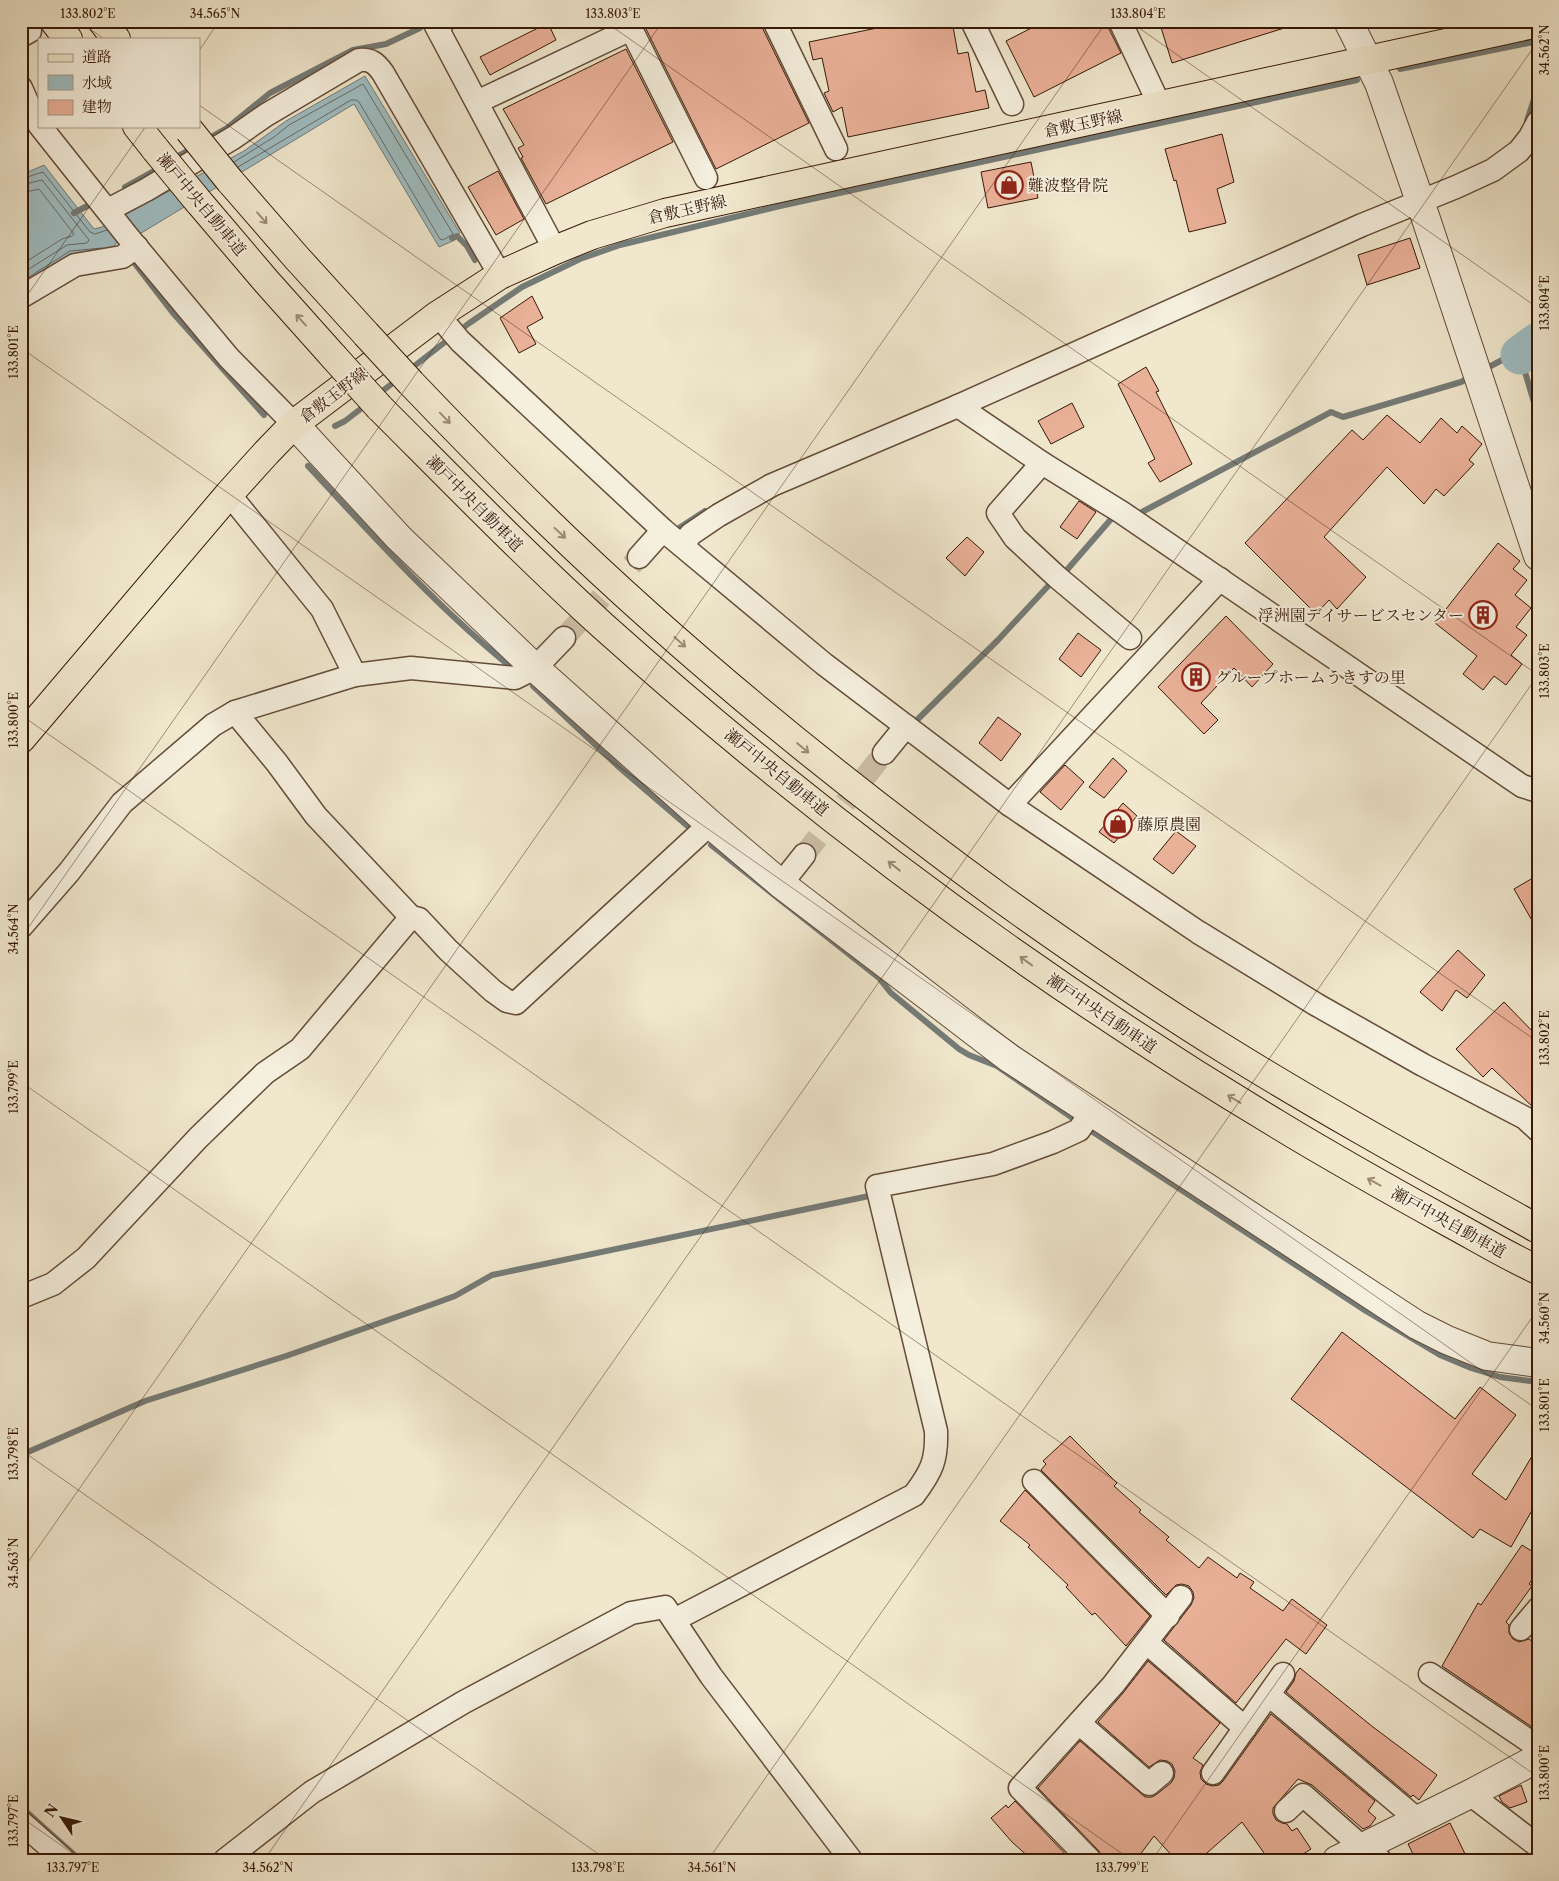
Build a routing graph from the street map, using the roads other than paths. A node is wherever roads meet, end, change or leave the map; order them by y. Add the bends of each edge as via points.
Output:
1 (102, 21) edge
2 (444, 21) edge
3 (774, 21) edge
4 (972, 21) edge
5 (1120, 21) edge
6 (1348, 21) edge
7 (1535, 23) edge
8 (629, 25) edge
9 (35, 29) edge
10 (65, 38) edge
11 (115, 38) edge
12 (1367, 59) junction
13 (21, 88) edge
14 (477, 102) junction
15 (1012, 104) dead end
16 (1160, 106) junction
17 (38, 122) edge
18 (1538, 122) edge
19 (42, 128) edge
20 (139, 128) edge
21 (187, 128) edge
22 (836, 149) dead end
23 (706, 178) dead end
24 (1420, 201) junction
25 (111, 214) junction
26 (130, 248) junction
27 (555, 250) junction
28 (500, 275) junction
29 (21, 297) edge
30 (448, 327) junction
31 (958, 406) junction
32 (294, 424) junction
33 (1042, 463) junction
34 (230, 494) junction
35 (663, 530) junction
36 (682, 545) junction
37 (1538, 556) edge
38 (639, 558) tunnel mouth
39 (1220, 579) junction
40 (564, 638) tunnel mouth
41 (1130, 638) dead end
42 (535, 668) junction
43 (355, 675) junction
44 (235, 712) junction
45 (906, 726) junction
46 (21, 739) edge
47 (884, 753) tunnel mouth
48 (1538, 791) edge
49 (1010, 805) junction
50 (710, 824) junction
51 (804, 855) tunnel mouth
52 (781, 884) junction
53 (411, 918) junction
54 (21, 927) edge
55 (1085, 1121) junction
56 (1538, 1130) edge
57 (1538, 1229) edge
58 (1531, 1267) edge
59 (21, 1297) edge
60 (1538, 1363) edge
61 (1034, 1481) dead end
62 (1181, 1597) dead end
63 (1538, 1609) edge
64 (1168, 1616) junction
65 (674, 1620) junction
66 (1521, 1630) dead end
67 (1147, 1643) junction
68 (1283, 1674) dead end
69 (1430, 1674) dead end
70 (1269, 1695) junction
71 (1079, 1723) junction
72 (1245, 1728) junction
73 (1538, 1747) edge
74 (1538, 1758) edge
75 (1213, 1773) dead end
76 (1162, 1774) dead end
77 (1470, 1794) junction
78 (1286, 1810) dead end
79 (1418, 1820) junction
80 (21, 1822) edge
81 (1538, 1846) edge
82 (1371, 1853) edge
83 (64, 1860) edge
84 (225, 1860) edge
85 (851, 1860) edge
86 (1090, 1860) edge
87 (1337, 1860) edge

1 - 11 main road
2 - 14 street via 435,24
3 - 22 street
4 - 15 street
5 - 16 street
6 - 12 street
7 - 12 main road, 倉敷玉野線
8 - 14 street
8 - 23 street
9 - 10 main road
12 - 16 main road, 倉敷玉野線
12 - 24 street
13 - 17 street
14 - 27 street
16 - 27 main road, 倉敷玉野線 via 665,214 620,226
18 - 24 street via 1519,151 1493,170
19 - 25 street
58 -> 20 main road, 瀬戸中央自動車道, bridge via 1344,1165 1200,1078 1046,976 907,876 791,785 602,625 379,407 266,281
21 -> 57 main road, bridge via 366,334 547,521 714,672 812,755 931,847 1068,946 1221,1047 1358,1129
24 - 31 street
24 - 37 street
25 - 26 street
25 - 28 street via 266,115 359,60 368,59 383,73
26 - 29 street via 75,265
26 - 32 street via 229,358
27 - 28 main road, 倉敷玉野線
28 - 30 main road, 倉敷玉野線
30 - 32 main road, 倉敷玉野線
30 - 35 street
31 - 33 street
31 - 36 street via 772,485 718,515 691,534
32 - 34 main road, 倉敷玉野線
32 - 42 street via 399,538
33 - 39 street
33 - 41 street via 998,514 1015,538
34 - 43 street via 322,610
34 - 46 main road, 倉敷玉野線
35 - 36 street
35 - 38 street
36 - 45 street via 824,664
39 - 48 street via 1517,782
39 - 49 street
40 - 42 street
42 - 43 street via 515,678 411,668
42 - 50 street
43 - 44 street
44 - 53 street via 316,816
44 - 54 street via 213,725 122,803
45 - 47 street
45 - 49 street
49 - 56 street via 1198,932 1333,1014 1525,1118
50 - 52 street
50 - 53 street via 516,1003 507,1001 494,991 419,919
51 - 52 street
52 - 55 street via 1009,1058
53 - 59 street via 300,1049 265,1073 218,1118 86,1258 53,1284
55 - 60 street via 1417,1326 1487,1356
55 - 65 street via 1053,1142 993,1164 877,1186 936,1431 937,1450 929,1474 914,1494
61 - 64 street
62 - 64 street
63 - 66 street
64 - 67 street
65 - 84 street via 665,1607 631,1613 464,1702 312,1792
65 - 85 street via 711,1676
67 - 71 street
67 - 72 street
68 - 70 street
69 - 73 street
70 - 72 street
70 - 79 street
71 - 76 street via 1149,1784
71 - 86 street via 1020,1788
72 - 75 street
74 - 77 street
77 - 79 street
77 - 81 street
78 - 82 street via 1303,1795
79 - 82 street
80 - 83 street
82 - 87 street

